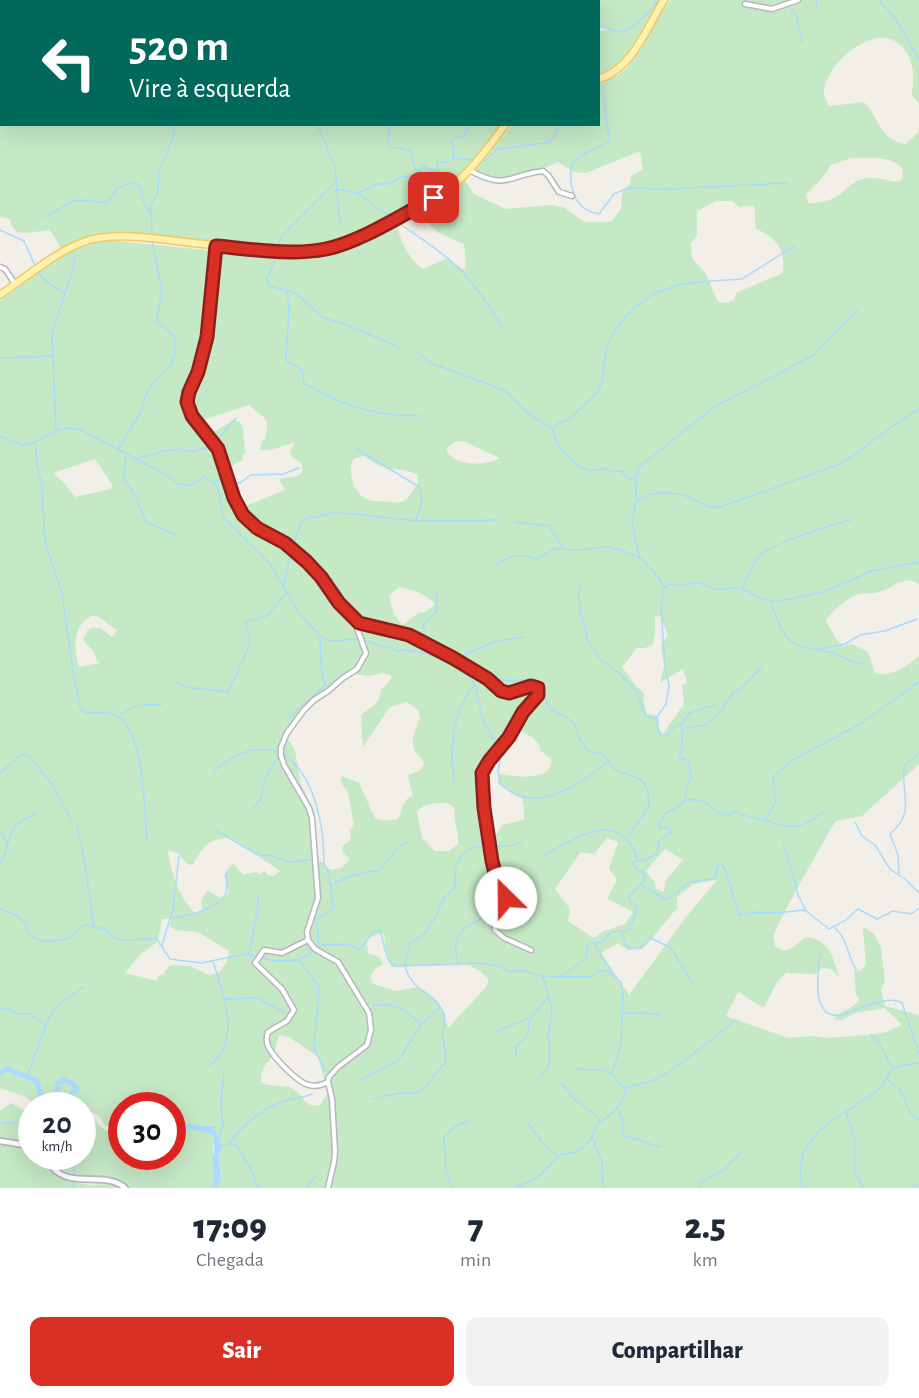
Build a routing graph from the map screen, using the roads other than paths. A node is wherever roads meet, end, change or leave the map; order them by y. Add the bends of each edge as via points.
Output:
1 (664, 0) edge
2 (798, 0) edge
3 (745, 4) dead end
4 (600, 78) edge
5 (500, 128) edge
6 (469, 169) junction
7 (572, 196) dead end
8 (216, 246) junction
9 (0, 267) edge
10 (15, 284) junction
11 (0, 295) edge
12 (354, 620) junction
13 (308, 940) junction
14 (531, 950) dead end
15 (328, 1082) junction
16 (0, 1141) edge
17 (18, 1144) edge
18 (56, 1170) edge
19 (125, 1188) edge
20 (328, 1188) edge

1 - 4 main road via 622,66
2 - 3 street via 772,9
5 - 6 main road
6 - 7 street via 497,182 543,171 559,192
6 - 8 main road via 434,198 335,247 287,251
8 - 10 main road via 122,237 96,239 70,248
8 - 12 street via 207,337 189,392 189,410 218,449 243,515 307,562
9 - 10 street
10 - 11 main road
12 - 13 street via 365,649 362,662 314,700 287,733 281,747 284,765 312,818 318,898
12 - 14 street via 409,635 488,679 501,691 538,688 538,695 486,765 481,778 492,861 506,898 495,930
13 - 15 street via 315,950 338,962 371,1021 367,1046 332,1072
13 - 15 street via 282,953 264,950 255,963 282,989 294,1010 287,1020 268,1032 270,1049 304,1084
15 - 20 street via 335,1152
16 - 17 street
18 - 19 street via 66,1177 115,1182

